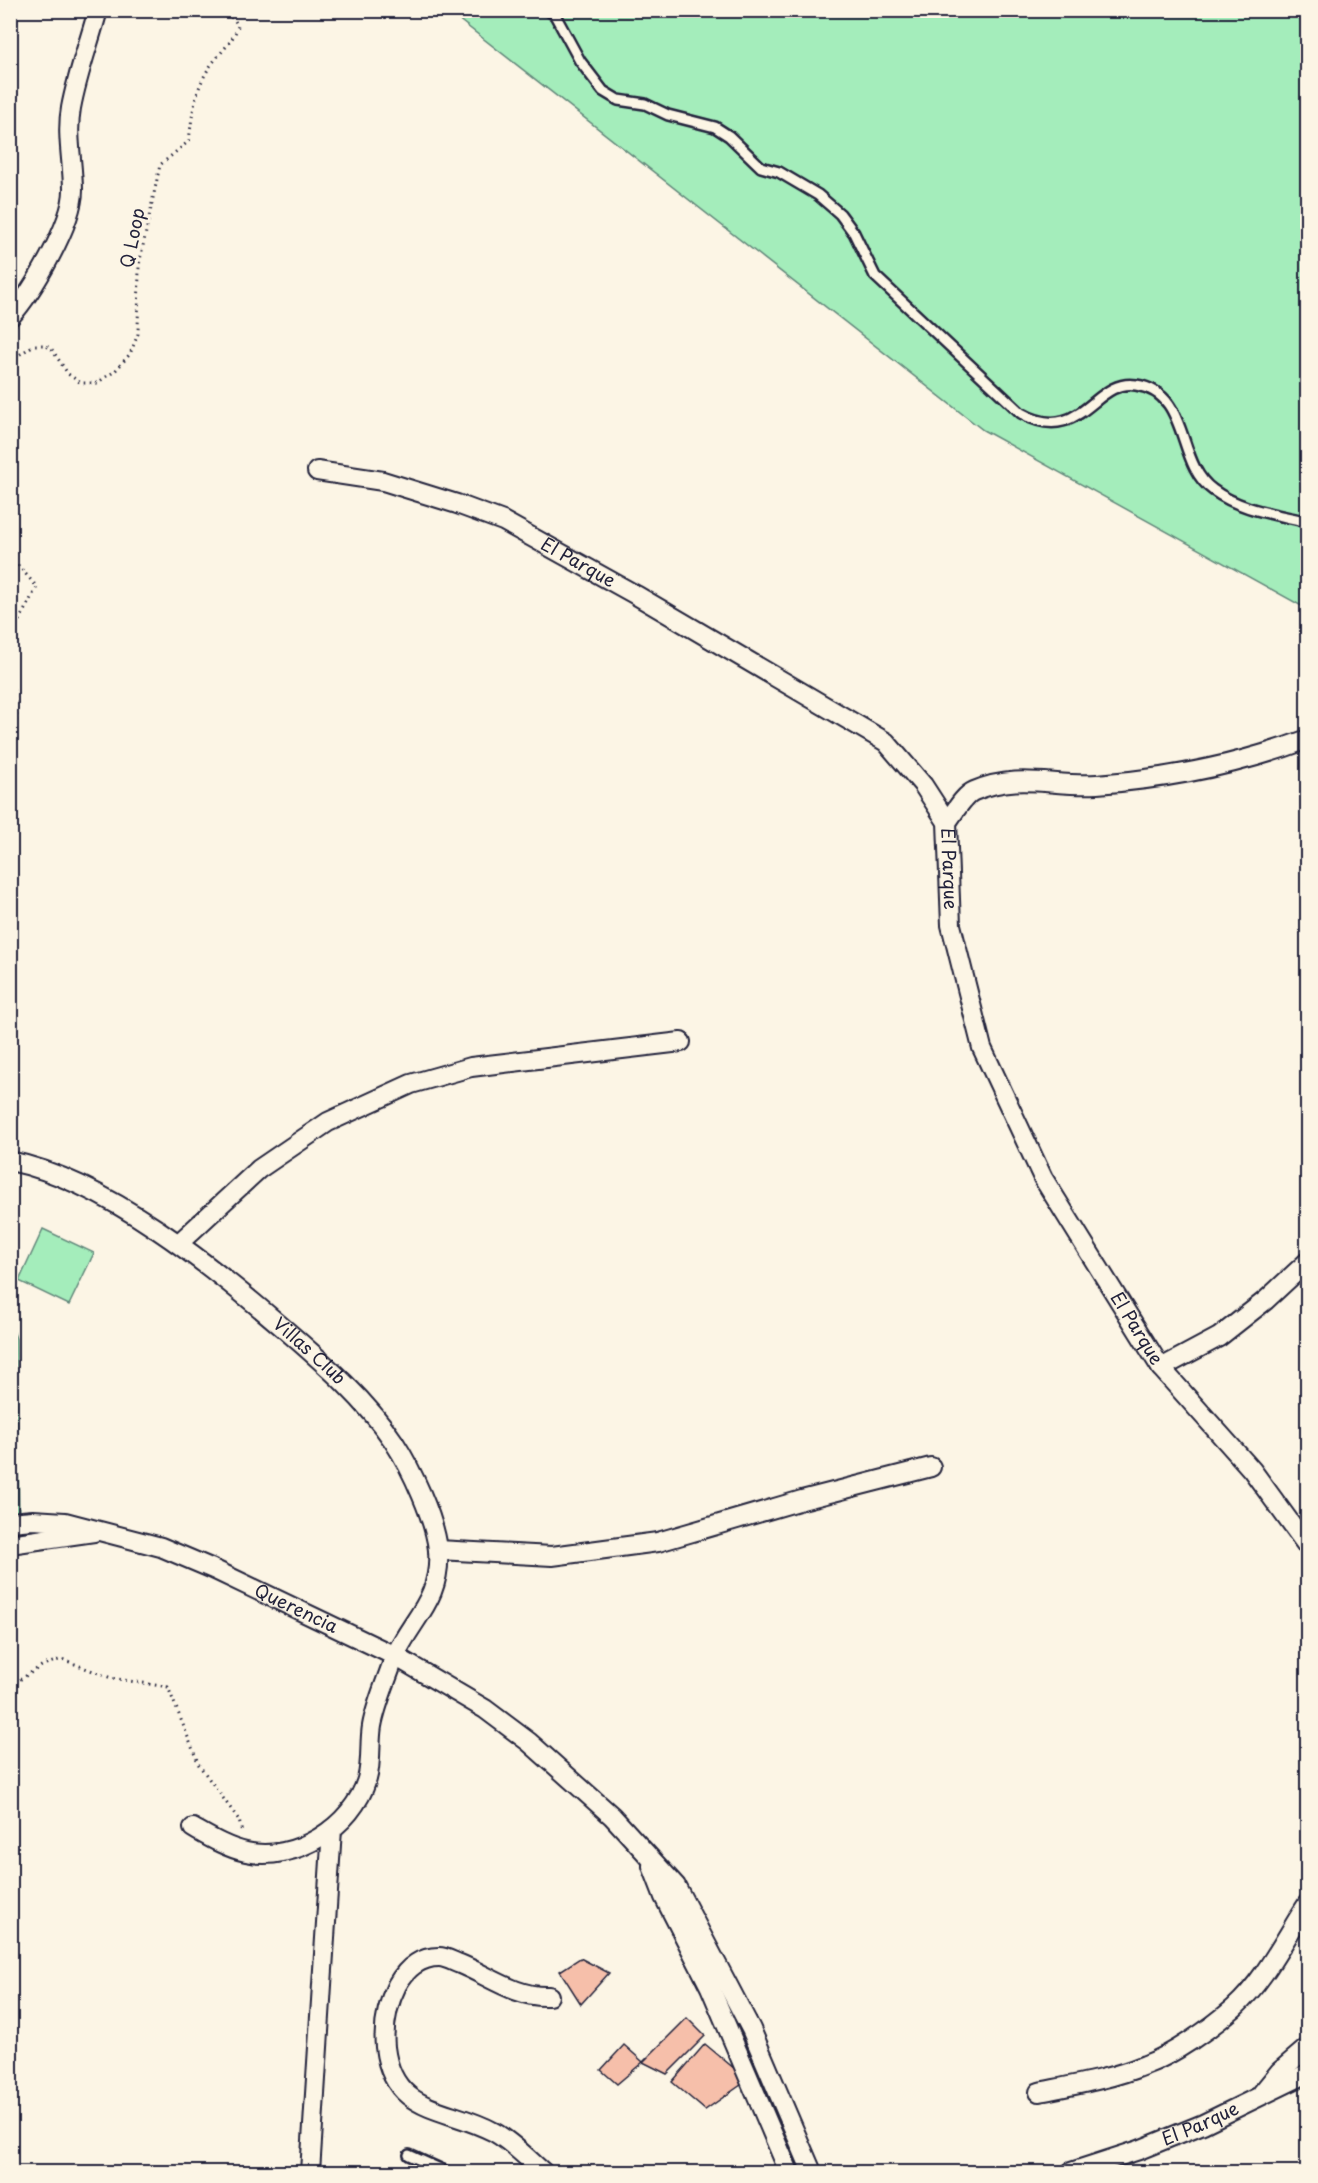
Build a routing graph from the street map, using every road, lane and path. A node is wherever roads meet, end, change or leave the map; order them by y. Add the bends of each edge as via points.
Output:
1 (98, 10) edge
2 (218, 10) edge
3 (548, 10) edge
4 (10, 317) edge
5 (10, 361) edge
6 (317, 471) dead end
7 (1308, 522) edge
8 (10, 556) edge
9 (10, 655) edge
10 (10, 672) edge
11 (1308, 739) edge
12 (10, 746) edge
13 (948, 822) junction
14 (681, 1042) dead end
15 (10, 1161) edge
16 (179, 1243) junction
17 (1308, 1261) edge
18 (1161, 1368) junction
19 (932, 1467) dead end
20 (10, 1522) edge
21 (99, 1531) junction
22 (10, 1544) edge
23 (1308, 1547) edge
24 (438, 1550) junction
25 (395, 1656) junction
26 (10, 1686) edge
27 (193, 1828) dead end
28 (332, 1829) junction
29 (246, 1852) junction
30 (649, 1859) junction
31 (1308, 1903) edge
32 (549, 1996) dead end
33 (1308, 2047) edge
34 (1308, 2073) edge
35 (1039, 2092) dead end
36 (1261, 2095) junction
37 (409, 2155) dead end
38 (310, 2172) edge
39 (447, 2172) edge
40 (543, 2172) edge
41 (789, 2172) edge
42 (812, 2172) edge
43 (1071, 2172) edge

1 - 4 street via 71,109 73,193 69,210 34,285
2 - 5 path, Q Loop via 238,26 235,36 207,71 194,101 189,141 160,165 139,265 138,334 130,354 97,383 81,383 68,374 51,348 43,345 34,345
3 - 7 lane via 603,91 618,100 645,104 668,115 715,127 761,167 779,172 818,195 854,233 875,276 1021,413 1047,424 1062,423 1119,387 1135,384 1169,402 1194,471 1212,489 1242,506
6 - 13 street, El Parque via 382,481 457,504 503,521 596,572 886,742
8 - 9 path via 37,587 17,624
10 - 12 path via 17,717
11 - 13 street via 1164,776 1094,784 1020,779 972,791
13 - 18 street, El Parque via 951,925 982,1048 1043,1178
14 - 16 street via 471,1067 411,1084 328,1122 259,1168
15 - 16 street, Villas Club via 74,1181
16 - 24 street, Villas Club via 337,1375 393,1441 420,1490
17 - 18 street via 1219,1337
18 - 23 street, El Parque via 1252,1470
19 - 24 street via 658,1542 552,1556
20 - 21 street, Querencia via 65,1522
21 - 22 street, Querencia
21 - 25 street, Querencia via 161,1547
24 - 25 street, Villas Club via 428,1604
25 - 28 street, Villas Club via 372,1728 367,1780 358,1799
25 - 30 street, Querencia via 485,1709 529,1742 612,1816
26 - 29 path via 43,1665 62,1659 111,1678 168,1687 199,1765 239,1820
27 - 29 street
28 - 29 street via 290,1851
28 - 38 street
30 - 41 street via 710,1987
30 - 42 street via 676,1886 745,2019
31 - 35 street via 1274,1959 1234,2007 1192,2038 1147,2065
32 - 40 street via 536,1997 515,1990 441,1957 419,1960 401,1977 390,1999 384,2036 388,2067 399,2089 421,2103 495,2132
33 - 36 street, El Parque via 1280,2071
34 - 36 street, El Parque
36 - 43 street, El Parque via 1139,2150
37 - 39 lane

